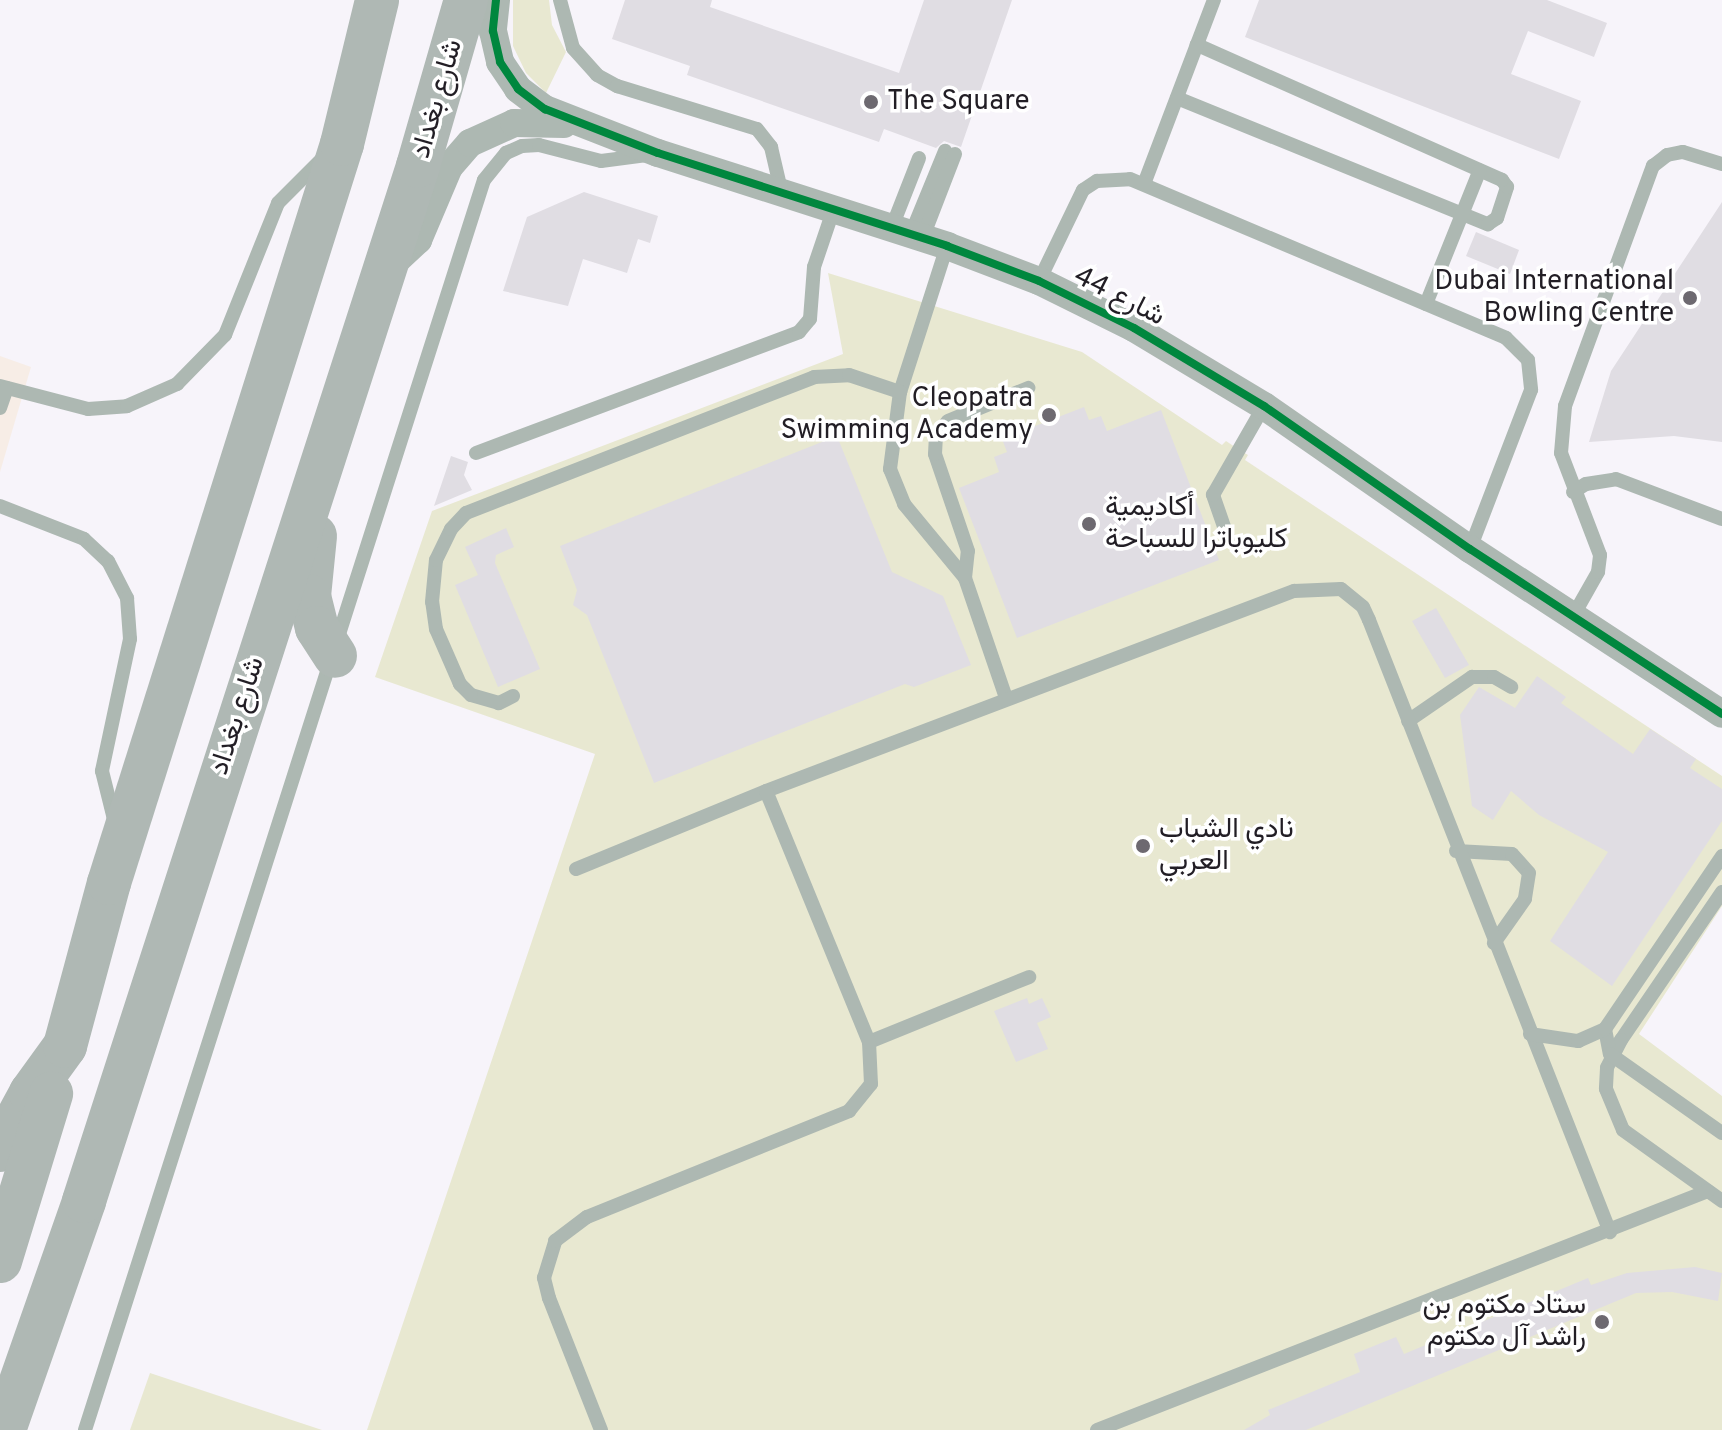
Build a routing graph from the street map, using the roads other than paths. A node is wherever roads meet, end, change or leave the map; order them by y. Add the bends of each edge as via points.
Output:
1 (377, 0) edge
2 (466, 0) edge
3 (496, 0) edge
4 (560, 0) edge
5 (1214, 0) edge
6 (1197, 45) junction
7 (1177, 98) junction
8 (580, 126) junction
9 (342, 144) junction
10 (658, 153) junction
11 (950, 153) dead end
12 (919, 158) dead end
13 (1722, 164) edge
14 (1480, 170) junction
15 (1144, 184) junction
16 (781, 190) junction
17 (834, 208) junction
18 (1463, 214) junction
19 (918, 236) junction
20 (385, 269) junction
21 (1039, 281) junction
22 (1426, 304) junction
23 (4, 387) edge
24 (1028, 388) dead end
25 (900, 392) junction
26 (1264, 406) junction
27 (0, 408) edge
28 (329, 432) junction
29 (476, 453) dead end
30 (1573, 492) junction
31 (0, 506) edge
32 (1722, 519) edge
33 (1228, 538) dead end
34 (1470, 549) junction
35 (965, 578) junction
36 (1572, 618) junction
37 (335, 656) junction
38 (1511, 687) dead end
39 (513, 696) dead end
40 (1006, 698) junction
41 (1722, 714) edge
42 (1408, 721) junction
43 (766, 791) junction
44 (123, 839) junction
45 (1456, 851) junction
46 (1722, 856) edge
47 (576, 869) dead end
48 (1722, 892) edge
49 (1494, 943) junction
50 (1029, 977) dead end
51 (1605, 1029) junction
52 (1530, 1034) junction
53 (869, 1042) junction
54 (65, 1046) junction
55 (1613, 1057) junction
56 (1722, 1133) edge
57 (0, 1150) edge
58 (1708, 1191) junction
59 (84, 1201) junction
60 (1722, 1201) edge
61 (1610, 1232) junction
62 (0, 1261) edge
63 (4, 1430) edge
64 (37, 1430) edge
65 (85, 1430) edge
66 (601, 1430) edge
67 (1097, 1430) edge

1 - 9 main road
2 - 20 main road, شارع بغداد
3 - 8 street, شارع 44 via 494,39 507,76 530,99
4 - 16 lane via 573,48 597,75 617,86 757,129 771,147
5 - 6 lane
6 - 7 lane
6 - 14 lane
7 - 15 lane
7 - 18 lane
8 - 10 street, شارع 44
8 - 20 street, شارع 44 via 514,123 470,143 449,167 418,240
9 - 23 lane via 295,180 278,203 225,335 177,384 127,406 88,409
9 - 44 main road
10 - 16 street, شارع 44
10 - 37 lane via 601,161 539,145 522,146 493,165
11 - 19 lane
12 - 19 lane
13 - 30 lane via 1675,152 1649,173 1561,421 1561,453
14 - 18 lane
14 - 18 lane via 1507,184 1497,218 1488,224
15 - 21 lane via 1113,177 1083,190
15 - 22 lane
16 - 17 street, شارع 44
17 - 19 street, شارع 44
17 - 29 lane via 814,267 810,319 799,332
18 - 22 lane
19 - 21 street, شارع 44
19 - 25 lane
20 - 28 main road, شارع بغداد
21 - 26 street, شارع 44 via 1134,328
22 - 34 lane via 1506,338 1528,360 1533,375
23 - 27 lane
24 - 35 lane via 948,421 936,435 935,454 968,551
25 - 35 lane via 889,451 896,487
25 - 39 lane via 849,375 814,377 466,513 451,529 436,560 436,629 453,671 471,695 499,703
26 - 33 lane via 1213,495
26 - 34 street, شارع 44
28 - 37 main road via 309,596 317,628
28 - 59 main road, شارع بغداد
30 - 32 lane via 1616,479
30 - 36 lane via 1598,545 1598,572
31 - 44 lane via 84,539 108,561 127,598 130,639 102,771 111,818
34 - 36 street, شارع 44
35 - 40 lane
36 - 41 street, شارع 44
37 - 65 lane
38 - 42 lane via 1494,677 1472,677
40 - 42 lane via 1294,591 1325,586 1341,589 1363,607
40 - 43 lane
42 - 45 lane
43 - 47 lane
43 - 53 lane
44 - 54 main road
45 - 49 lane
45 - 49 lane via 1512,854 1529,873 1525,899
46 - 51 lane
48 - 55 lane
49 - 52 lane
50 - 53 lane
51 - 52 lane via 1578,1041
51 - 55 lane
52 - 61 lane
53 - 66 lane via 871,1084 849,1111 587,1217 555,1241 544,1278
54 - 57 main road
54 - 62 main road
55 - 56 lane
55 - 58 lane via 1606,1089 1623,1130
58 - 60 lane
58 - 61 lane
59 - 63 main road, شارع بغداد
59 - 64 main road
61 - 67 lane

